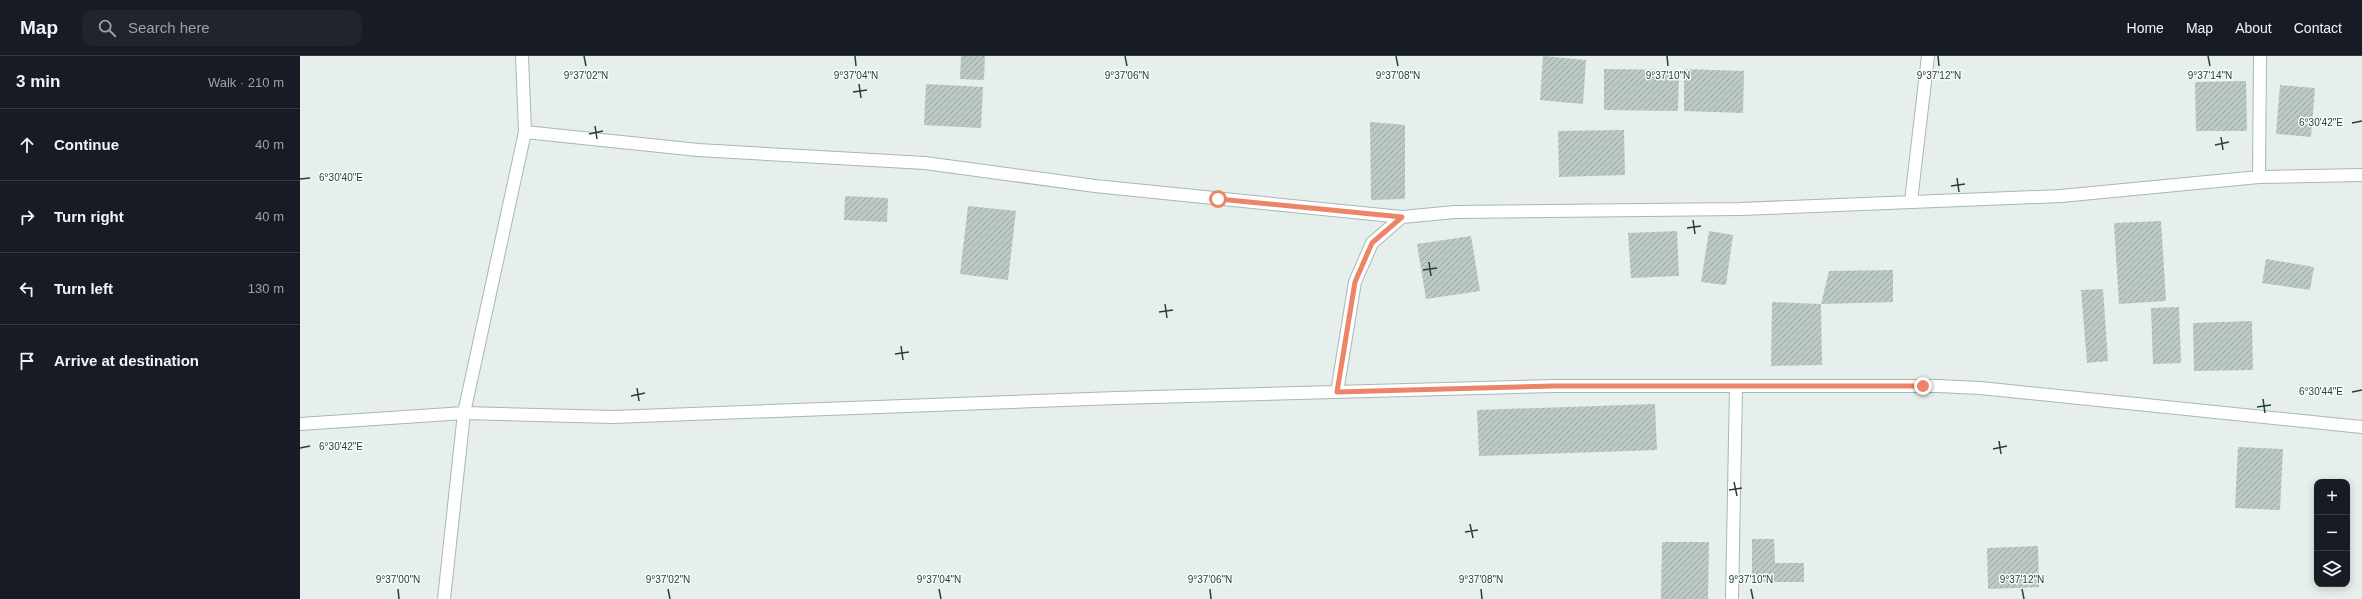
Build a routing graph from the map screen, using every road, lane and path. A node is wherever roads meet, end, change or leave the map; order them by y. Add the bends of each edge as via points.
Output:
1 (522, 56) edge
2 (1928, 56) edge
3 (2260, 56) edge
4 (525, 132) junction
5 (2362, 175) edge
6 (2259, 177) junction
7 (1911, 201) junction
8 (1402, 217) junction
9 (1736, 387) junction
10 (1337, 392) junction
11 (464, 413) junction
12 (300, 424) edge
13 (2362, 427) edge
14 (444, 599) edge
15 (1732, 599) edge

1 - 4 street
2 - 7 street
3 - 6 street
4 - 8 street via 698,150 925,163 1095,186
4 - 11 street
5 - 6 street
6 - 7 street via 2092,194
7 - 8 street via 1740,209 1455,212
8 - 10 street via 1372,243 1355,282
9 - 10 street via 1553,386
9 - 13 street via 1980,388
9 - 15 street
10 - 11 street via 613,417
11 - 12 street
11 - 14 street

